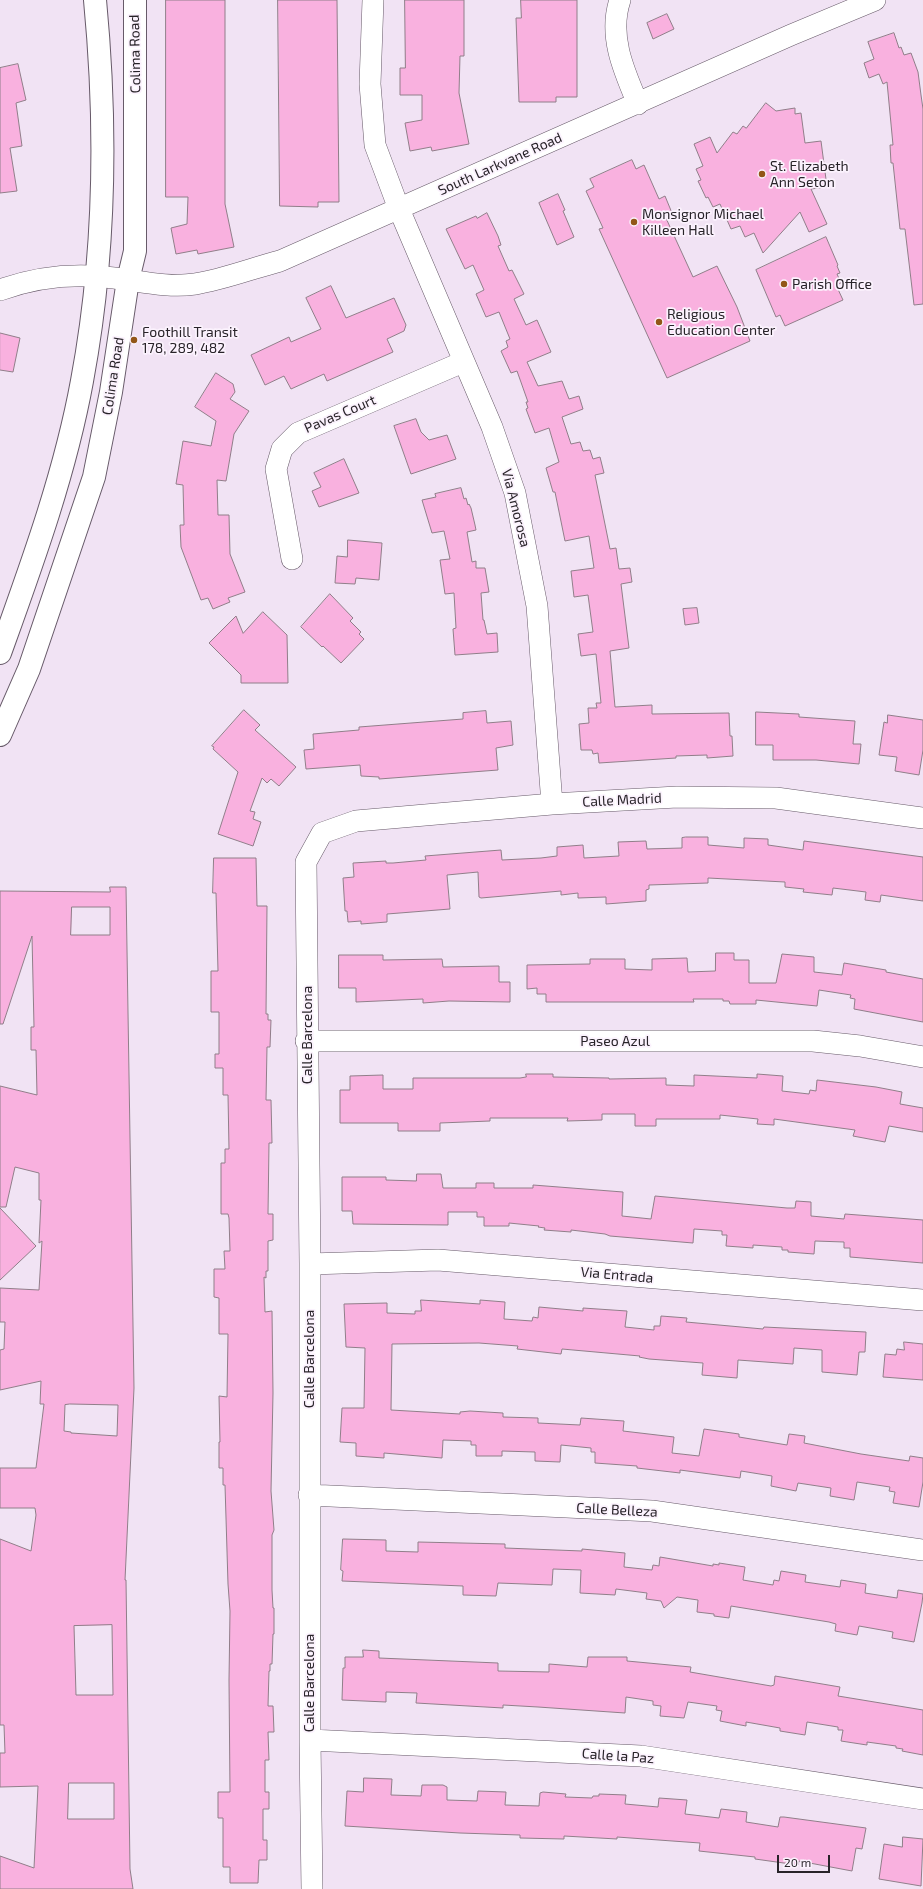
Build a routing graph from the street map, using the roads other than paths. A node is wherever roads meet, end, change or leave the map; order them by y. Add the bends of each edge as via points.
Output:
1 (95, 0) edge
2 (134, 0) edge
3 (373, 0) edge
4 (620, 0) edge
5 (876, 0) edge
6 (638, 104) junction
7 (398, 209) junction
8 (112, 278) junction
9 (0, 290) edge
10 (463, 362) junction
11 (292, 559) dead end
12 (0, 653) edge
13 (0, 735) edge
14 (552, 804) junction
15 (923, 818) edge
16 (322, 833) joint
17 (306, 1041) junction
18 (923, 1057) edge
19 (310, 1264) junction
20 (923, 1300) edge
21 (309, 1495) junction
22 (923, 1550) edge
23 (310, 1740) junction
24 (923, 1799) edge
25 (312, 1889) edge

1 - 8 main road, Colima Road via 102,150 99,258
2 - 8 main road, Colima Road via 135,251
3 - 7 street, Via Amorosa via 370,84 376,145
4 - 6 street via 615,14 619,59
5 - 6 street, South Larkvane Road
6 - 7 street, South Larkvane Road
7 - 8 street, South Larkvane Road via 280,261 195,284 153,284
7 - 10 street, Via Amorosa
8 - 9 street, South Larkvane Road via 75,276 25,281
8 - 12 main road, Colima Road via 82,381 63,465
8 - 13 main road, Colima Road via 111,392 94,477 29,669
10 - 11 street, Pavas Court via 298,433 282,449 276,469
10 - 14 street, Via Amorosa via 492,427 515,493 537,606
14 - 15 street, Calle Madrid via 677,797 776,798
14 - 16 street, Calle Madrid via 356,821
16 - 17 street, Calle Barcelona via 306,862
17 - 18 street, Paseo Azul via 813,1041
17 - 19 street, Calle Barcelona
19 - 20 street, Via Entrada via 438,1260
19 - 21 street, Calle Barcelona
21 - 22 street, Calle Belleza via 652,1511
21 - 23 street, Calle Barcelona
23 - 24 street, Calle la Paz via 641,1756
23 - 25 street, Calle Barcelona

